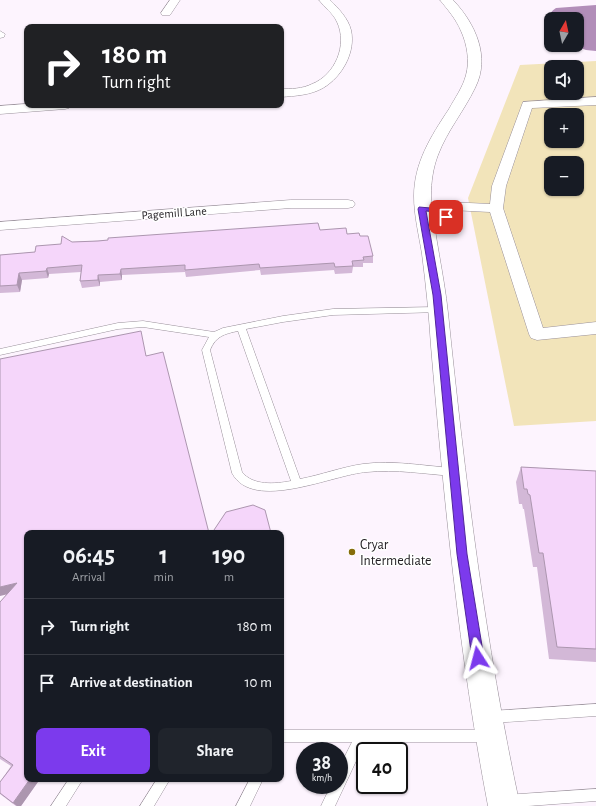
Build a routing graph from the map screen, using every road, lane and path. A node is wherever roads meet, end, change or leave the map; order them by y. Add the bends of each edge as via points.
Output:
1 (175, 0) edge
2 (324, 0) edge
3 (446, 0) edge
4 (166, 13) dead end
5 (284, 93) edge
6 (596, 101) edge
7 (26, 108) edge
8 (0, 110) edge
9 (348, 204) dead end
10 (422, 209) junction
11 (498, 214) junction
12 (0, 226) edge
13 (438, 310) junction
14 (241, 328) junction
15 (596, 328) edge
16 (214, 335) junction
17 (0, 352) edge
18 (454, 472) junction
19 (297, 484) junction
20 (596, 710) edge
21 (488, 727) junction
22 (284, 736) edge
23 (361, 737) junction
24 (348, 764) edge
25 (75, 782) edge
26 (162, 782) edge
27 (255, 782) edge
28 (333, 794) edge
29 (596, 795) edge
30 (504, 804) edge
31 (58, 806) edge
32 (147, 806) edge
33 (243, 806) edge
34 (328, 806) edge

1 - 4 street
2 - 5 street via 343,21 348,36 342,59 336,71 320,86
3 - 10 street via 468,29 473,43 474,62 469,86 429,157 423,179
6 - 11 street via 527,105 499,186
7 - 8 street
9 - 12 street, Pagemill Lane via 291,204
10 - 11 street via 439,210 446,217
10 - 13 street
11 - 15 street via 537,334
13 - 14 lane via 333,312
13 - 18 street
14 - 16 lane
14 - 19 lane
16 - 17 lane via 156,325 124,326
16 - 19 lane via 206,350 237,473 244,482 258,486 281,487
18 - 19 lane via 364,468
18 - 21 street via 462,554
20 - 21 lane
21 - 23 lane
21 - 30 street
22 - 23 lane
23 - 24 lane
25 - 31 lane
26 - 32 lane
27 - 33 lane
28 - 34 lane
29 - 30 lane

